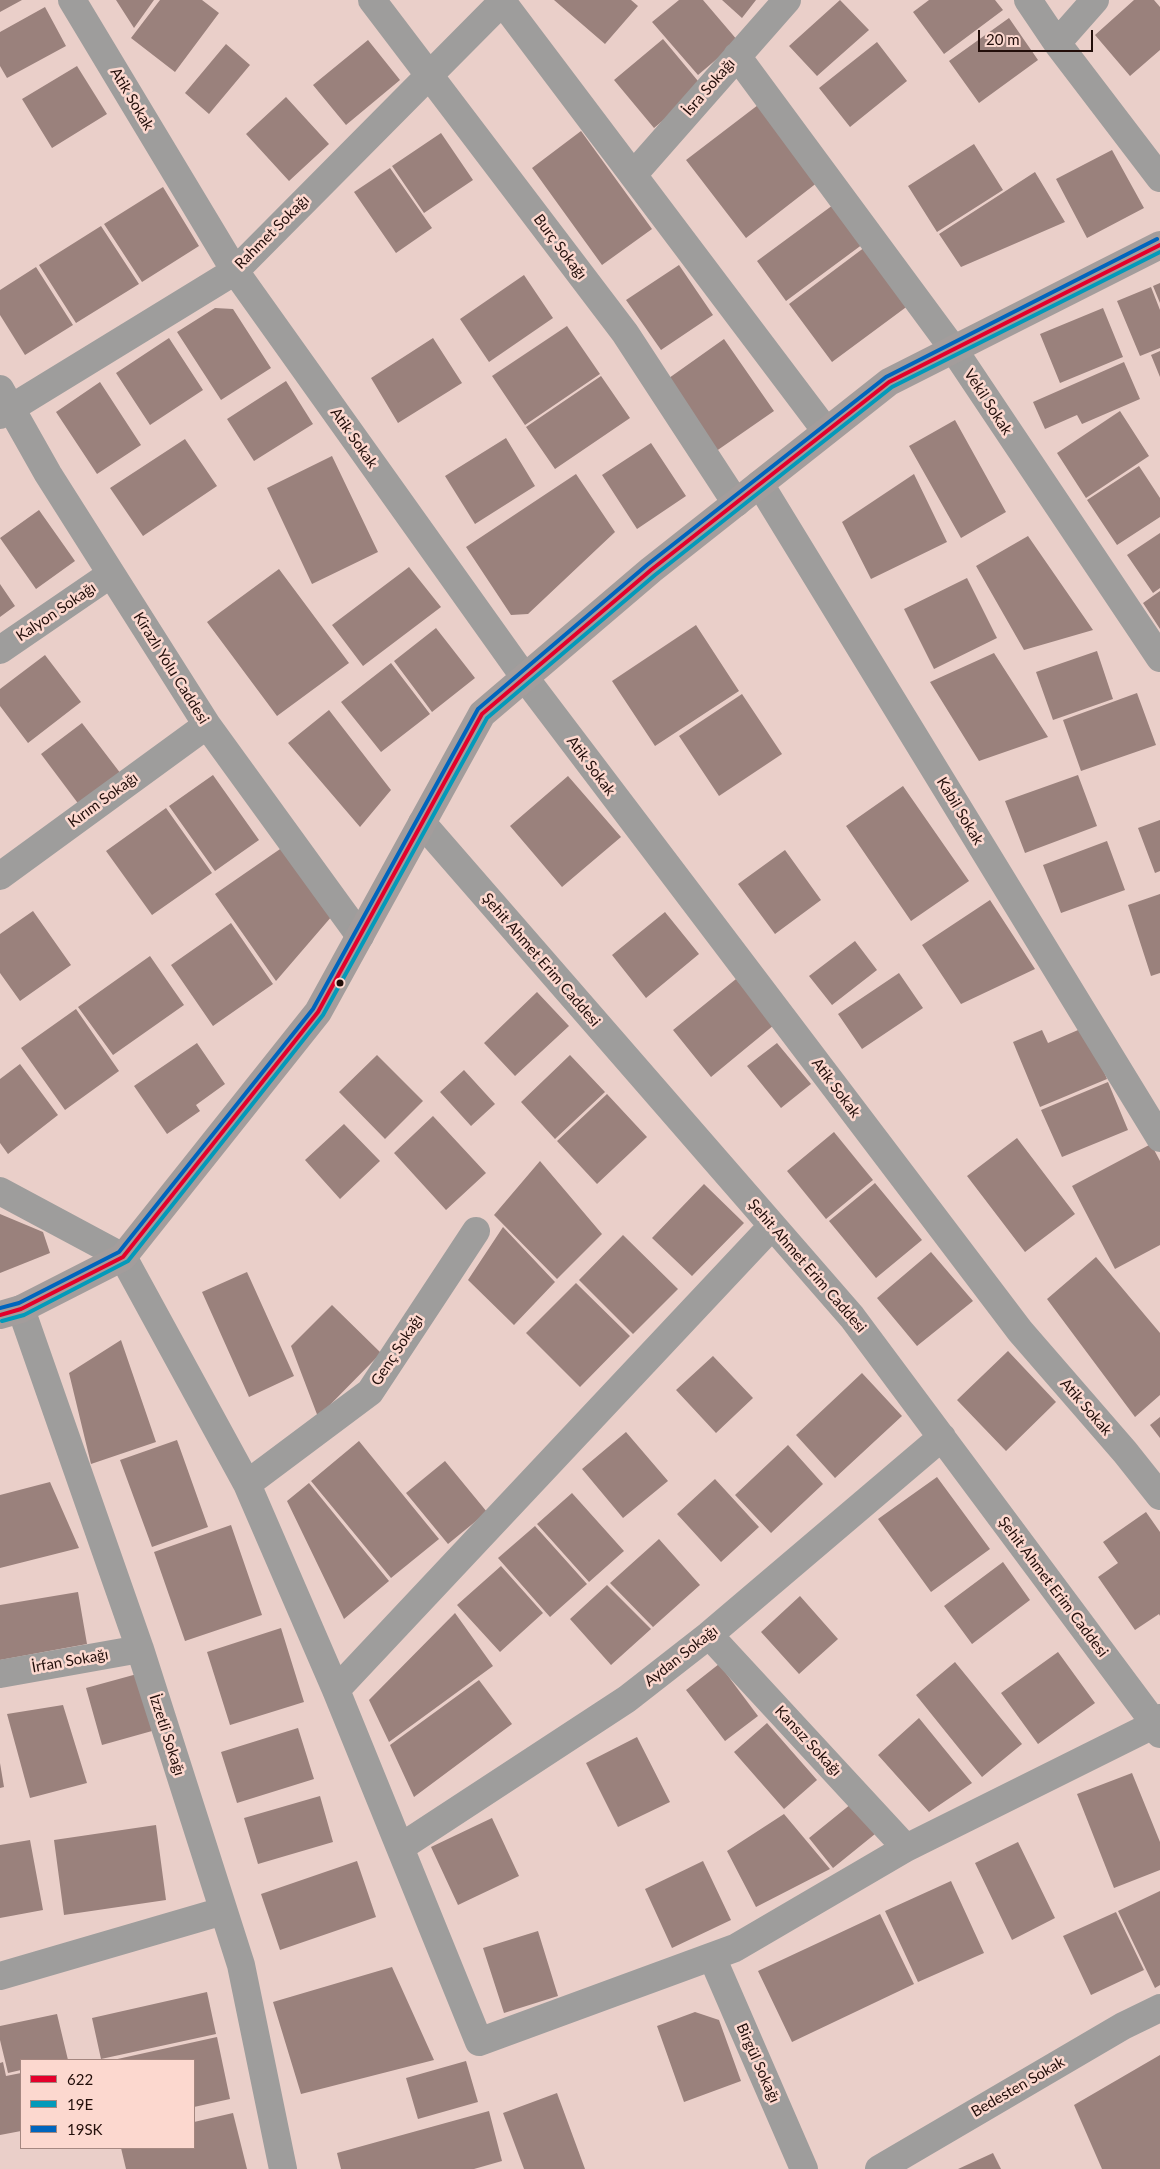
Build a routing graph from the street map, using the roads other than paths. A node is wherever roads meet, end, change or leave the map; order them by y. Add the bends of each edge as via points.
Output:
1 (72, 0) edge
2 (372, 0) edge
3 (787, 0) edge
4 (1028, 0) edge
5 (1095, 0) edge
6 (503, 1) edge
7 (1058, 42) junction
8 (737, 56) junction
9 (430, 74) junction
10 (633, 175) junction
11 (1160, 178) edge
12 (1160, 245) edge
13 (235, 270) junction
14 (954, 350) junction
15 (4, 404) edge
16 (826, 432) junction
17 (760, 484) junction
18 (736, 503) junction
19 (111, 574) junction
20 (0, 650) edge
21 (1160, 658) edge
22 (525, 678) junction
23 (207, 725) junction
24 (422, 823) junction
25 (0, 876) edge
26 (360, 936) junction
27 (1160, 1138) edge
28 (0, 1192) edge
29 (772, 1226) junction
30 (476, 1231) dead end
31 (123, 1257) junction
32 (10, 1312) edge
33 (942, 1438) junction
34 (247, 1484) junction
35 (1160, 1496) edge
36 (709, 1635) junction
37 (140, 1649) junction
38 (0, 1674) edge
39 (336, 1690) junction
40 (1158, 1726) edge
41 (400, 1847) junction
42 (906, 1848) junction
43 (223, 1911) junction
44 (712, 1956) junction
45 (0, 1976) edge
46 (1160, 2008) edge
47 (283, 2169) edge
48 (804, 2169) edge
49 (879, 2169) edge

1 - 13 street, Atik Sokak
2 - 9 street, Burç Sokağı
3 - 8 street, İsra Sokağı
4 - 7 street
5 - 7 street
6 - 9 street, Rahmet Sokağı
6 - 10 street
7 - 11 street
8 - 10 street, İsra Sokağı
8 - 14 street, Vekil Sokak
9 - 13 street, Rahmet Sokağı
9 - 18 street, Burç Sokağı via 625,333
10 - 16 street
12 - 14 main road
13 - 15 street, Rahmet Sokağı
13 - 22 street, Atik Sokak
14 - 16 main road via 889,382
14 - 21 street, Vekil Sokak
15 - 19 street, Kirazlı Yolu Caddesi
16 - 17 main road
17 - 18 main road
17 - 27 street, Kabil Sokak
18 - 22 main road via 651,570
19 - 20 street, Kalyon Sokağı
19 - 23 street, Kirazlı Yolu Caddesi
22 - 24 main road via 482,714
22 - 35 street, Atik Sokak via 1020,1331
23 - 25 street, Kırım Sokağı
23 - 26 street, Kirazlı Yolu Caddesi
24 - 26 main road
24 - 29 street, Şehit Ahmet Erim Caddesi
26 - 31 main road via 318,1012
28 - 31 street
29 - 33 street, Şehit Ahmet Erim Caddesi via 852,1317
29 - 39 street
30 - 34 street, Genç Sokağı via 370,1392
31 - 32 main road
31 - 34 street
32 - 37 street, İzzetli Sokağı
33 - 36 street, Aydan Sokağı
33 - 40 street, Şehit Ahmet Erim Caddesi
34 - 39 street
36 - 41 street, Aydan Sokağı via 627,1699
36 - 42 street, Kansız Sokağı
37 - 38 street, İrfan Sokağı
37 - 43 street, İzzetli Sokağı
39 - 41 street
40 - 42 street
41 - 44 street via 479,2042
42 - 44 street via 735,1948
43 - 45 street
43 - 47 street, İzzetli Sokağı via 241,1965
44 - 48 street, Birgül Sokağı
46 - 49 street, Bedesten Sokak via 1123,2026

